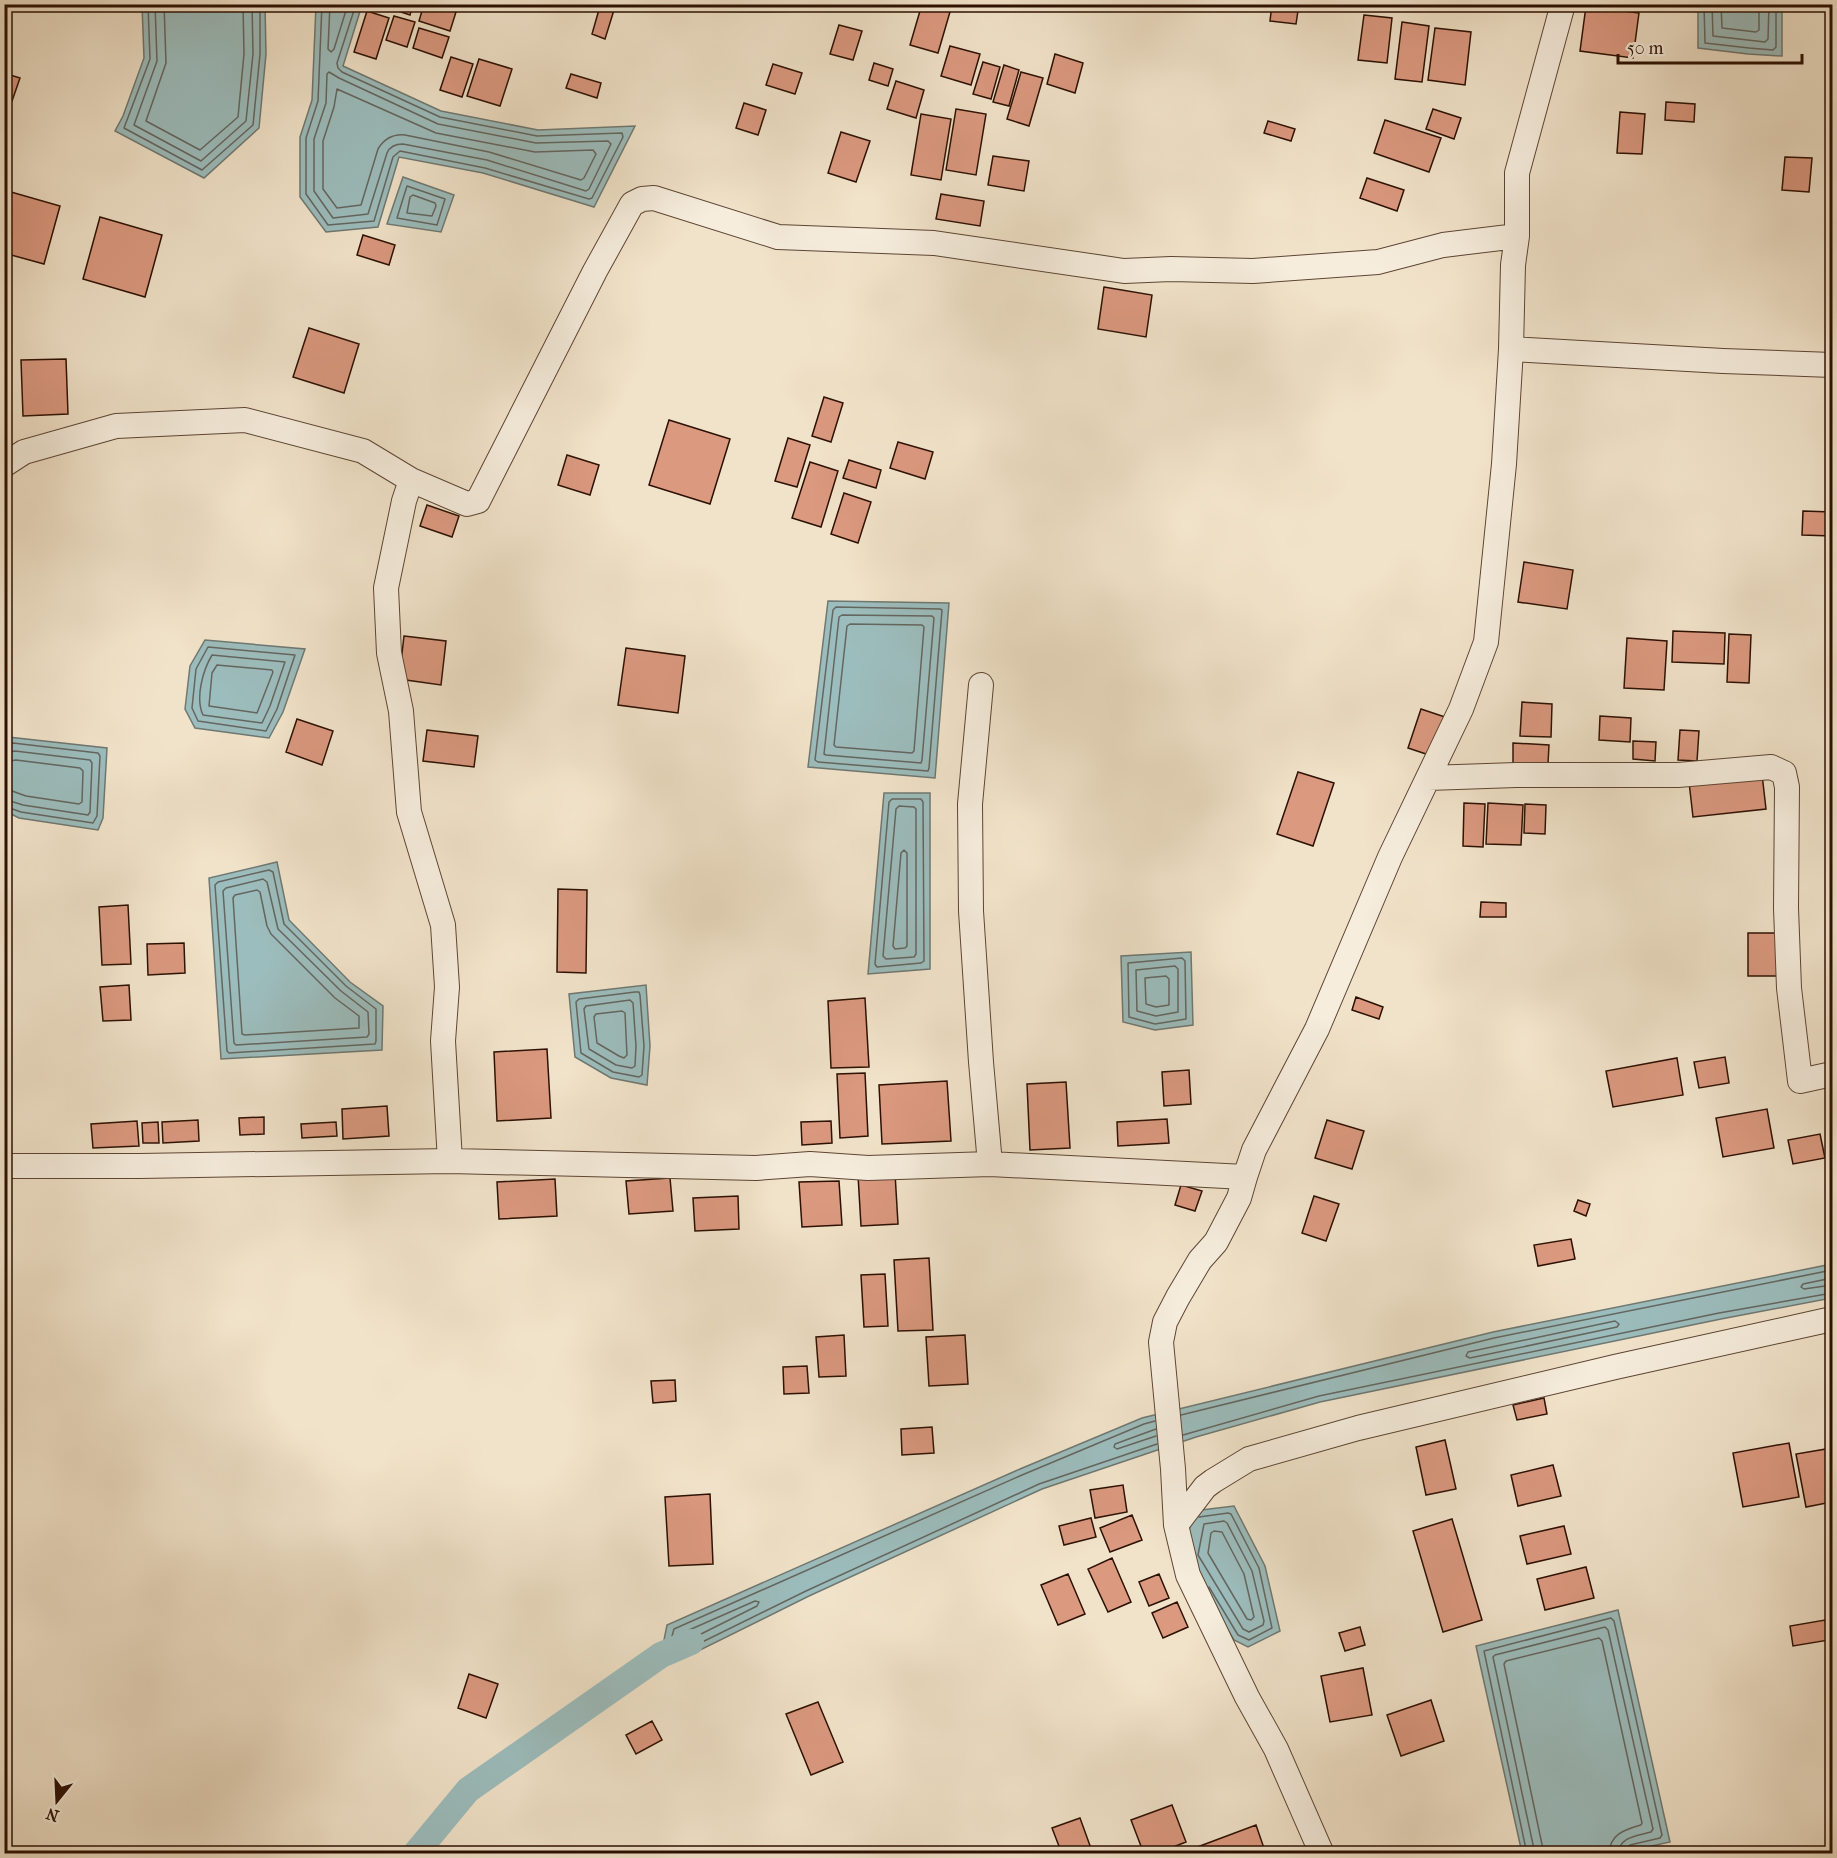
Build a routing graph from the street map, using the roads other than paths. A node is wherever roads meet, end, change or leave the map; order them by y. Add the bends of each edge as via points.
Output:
1 (1563, 4) edge
2 (1517, 236) junction
3 (1511, 349) junction
4 (1833, 365) edge
5 (4, 465) edge
6 (411, 480) junction
7 (981, 685) dead end
8 (1428, 778) junction
9 (1833, 1074) edge
10 (450, 1161) junction
11 (990, 1164) junction
12 (4, 1166) edge
13 (1245, 1177) junction
14 (1833, 1319) edge
15 (1176, 1525) junction
16 (1322, 1854) edge

1 - 2 street via 1517,173
2 - 3 street
2 - 6 street via 1443,245 1378,262 1253,271 1124,271 934,243 778,237 654,198 642,199 632,204 595,271 478,501 467,504
3 - 4 street
3 - 8 street via 1486,642 1461,709
5 - 6 street via 24,452 116,426 245,420 363,451
6 - 10 street via 386,588 389,653 401,711 409,812 443,925 447,987 443,1041
7 - 11 street via 970,804 971,911
8 - 9 street via 1678,775 1771,767 1784,773 1789,988 1800,1081
8 - 13 street via 1317,1029 1254,1150
10 - 11 street via 756,1168 810,1164 868,1168
10 - 12 street
11 - 13 street
13 - 15 street via 1239,1198 1216,1242 1200,1260 1165,1322 1161,1342
14 - 15 street via 1358,1428 1249,1460 1205,1487
15 - 16 street via 1188,1575 1276,1749

